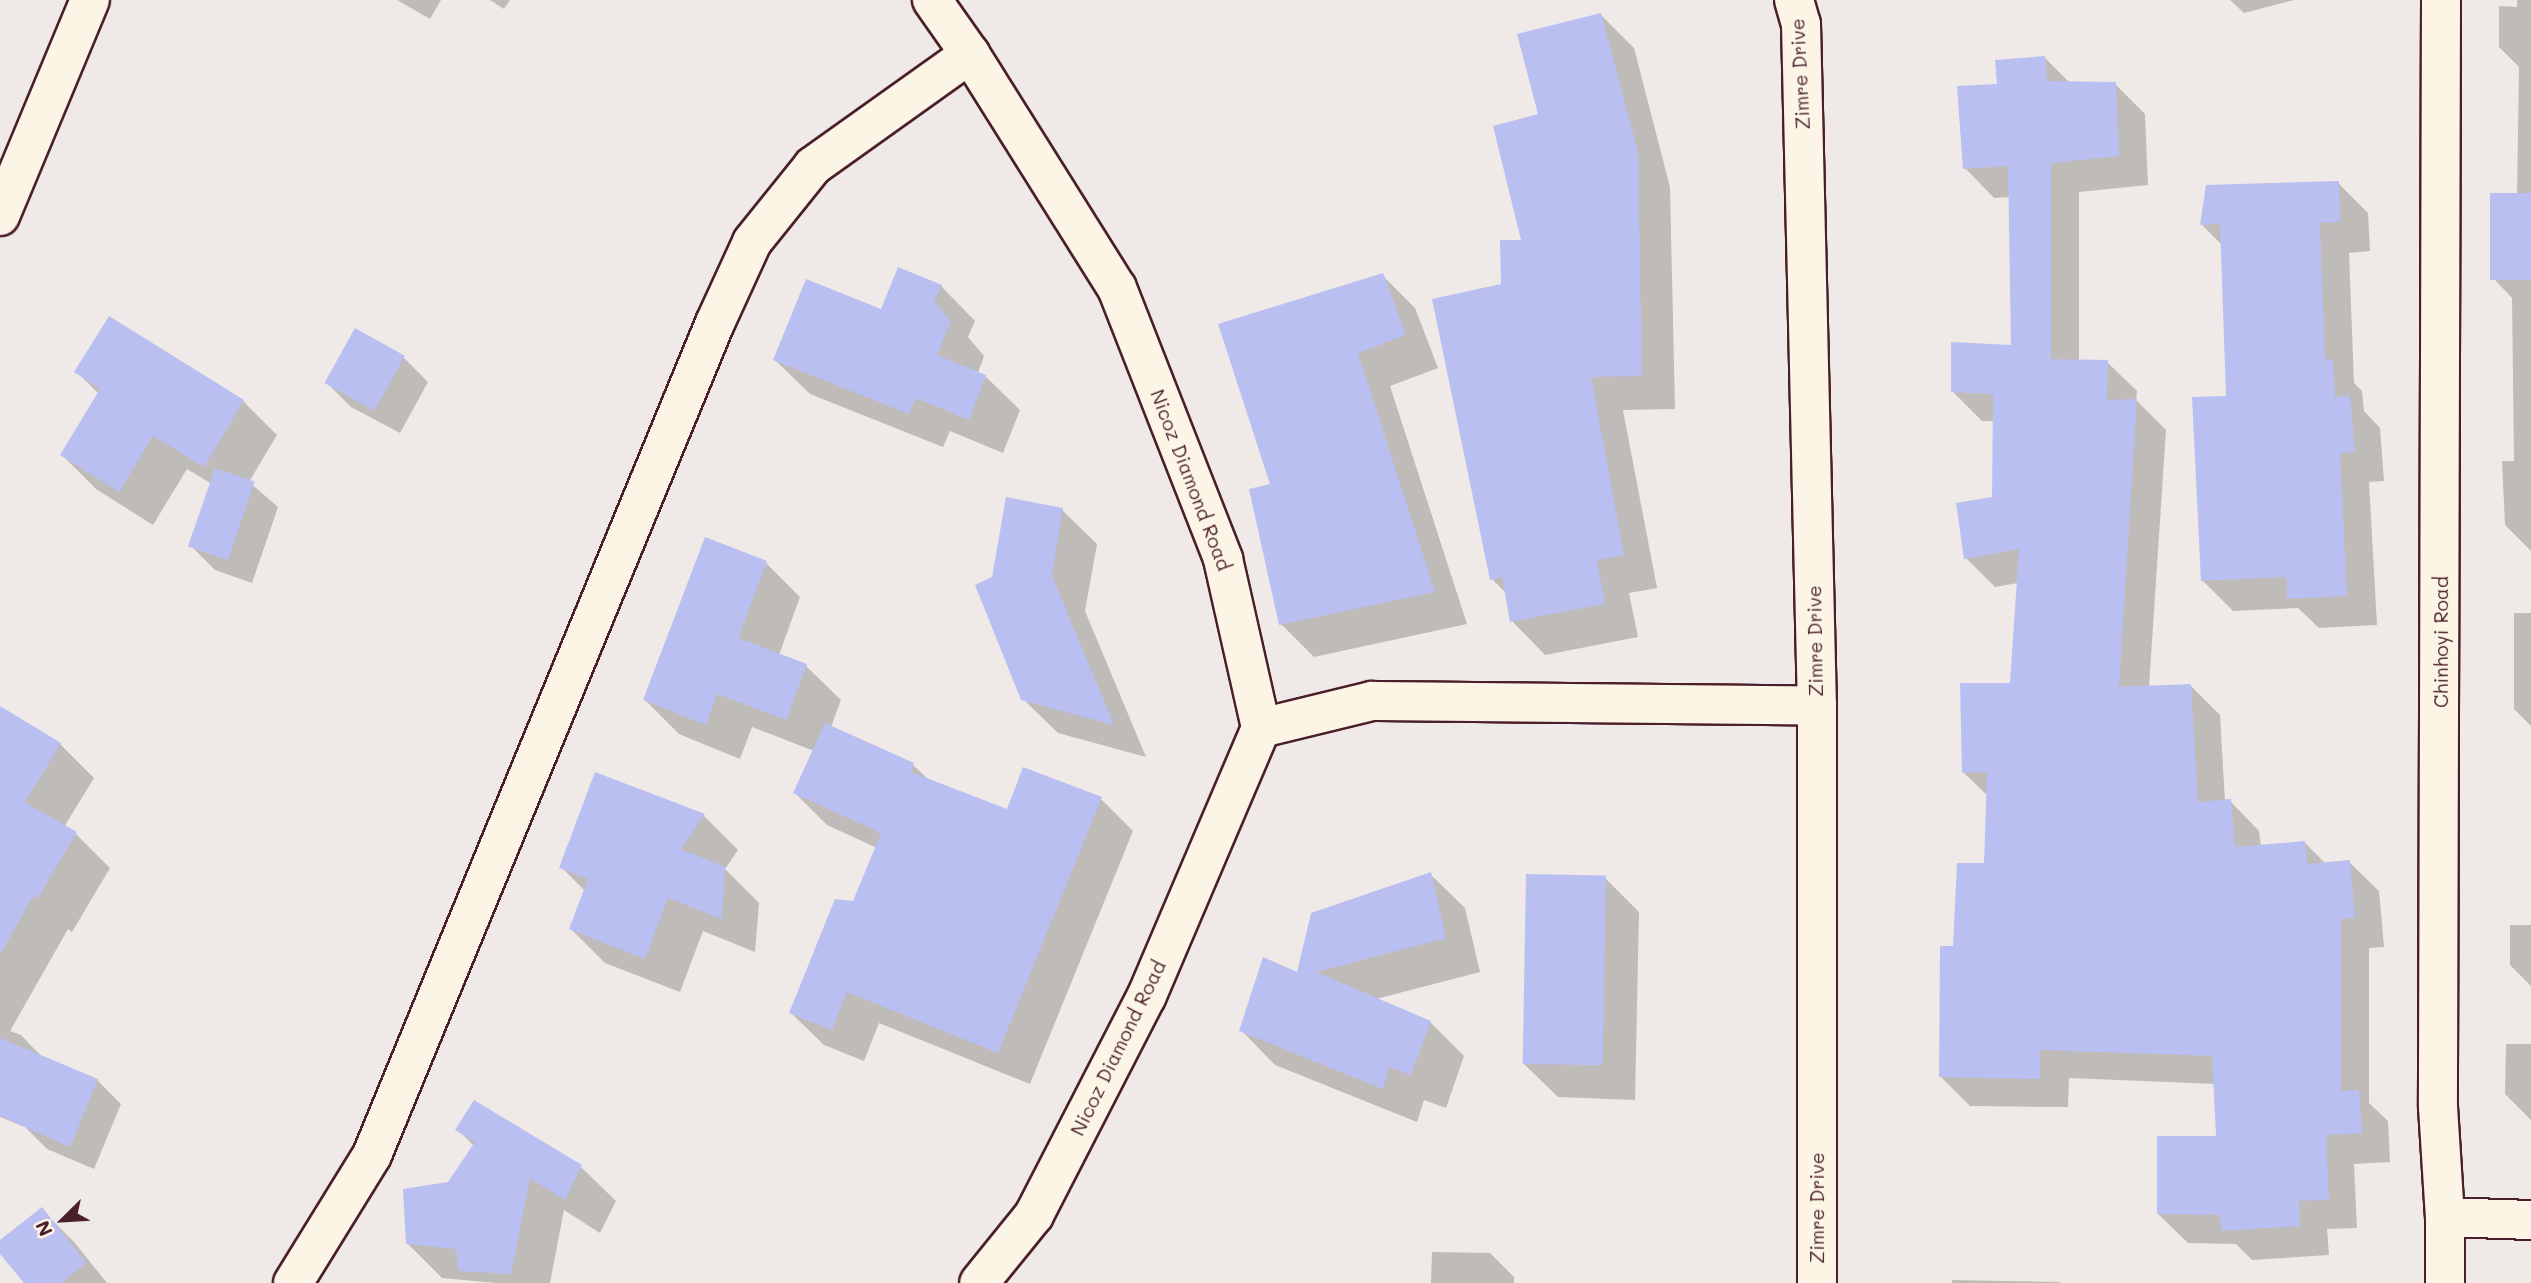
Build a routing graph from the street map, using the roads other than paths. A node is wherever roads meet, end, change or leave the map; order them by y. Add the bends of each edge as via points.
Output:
1 (90, 0) edge
2 (932, 0) edge
3 (1794, 0) edge
4 (2441, 0) edge
5 (970, 54) junction
6 (0, 216) edge
7 (1817, 706) junction
8 (1261, 728) junction
9 (2445, 1217) junction
10 (2531, 1220) edge
11 (293, 1283) edge
12 (979, 1283) edge
13 (1817, 1283) edge
14 (2445, 1283) edge

1 - 6 street
2 - 5 street, Nicoz Diamond Road
3 - 7 street, Zimre Drive via 1801,24
4 - 9 street, Chinhoyi Road via 2438,1107
5 - 8 street, Nicoz Diamond Road via 1117,288 1223,559
5 - 11 street via 813,166 752,242 372,1155
7 - 8 street via 1372,701
7 - 13 street, Zimre Drive
8 - 12 street, Nicoz Diamond Road via 1140,1009 1034,1215
9 - 10 street
9 - 14 street, Chinhoyi Road

